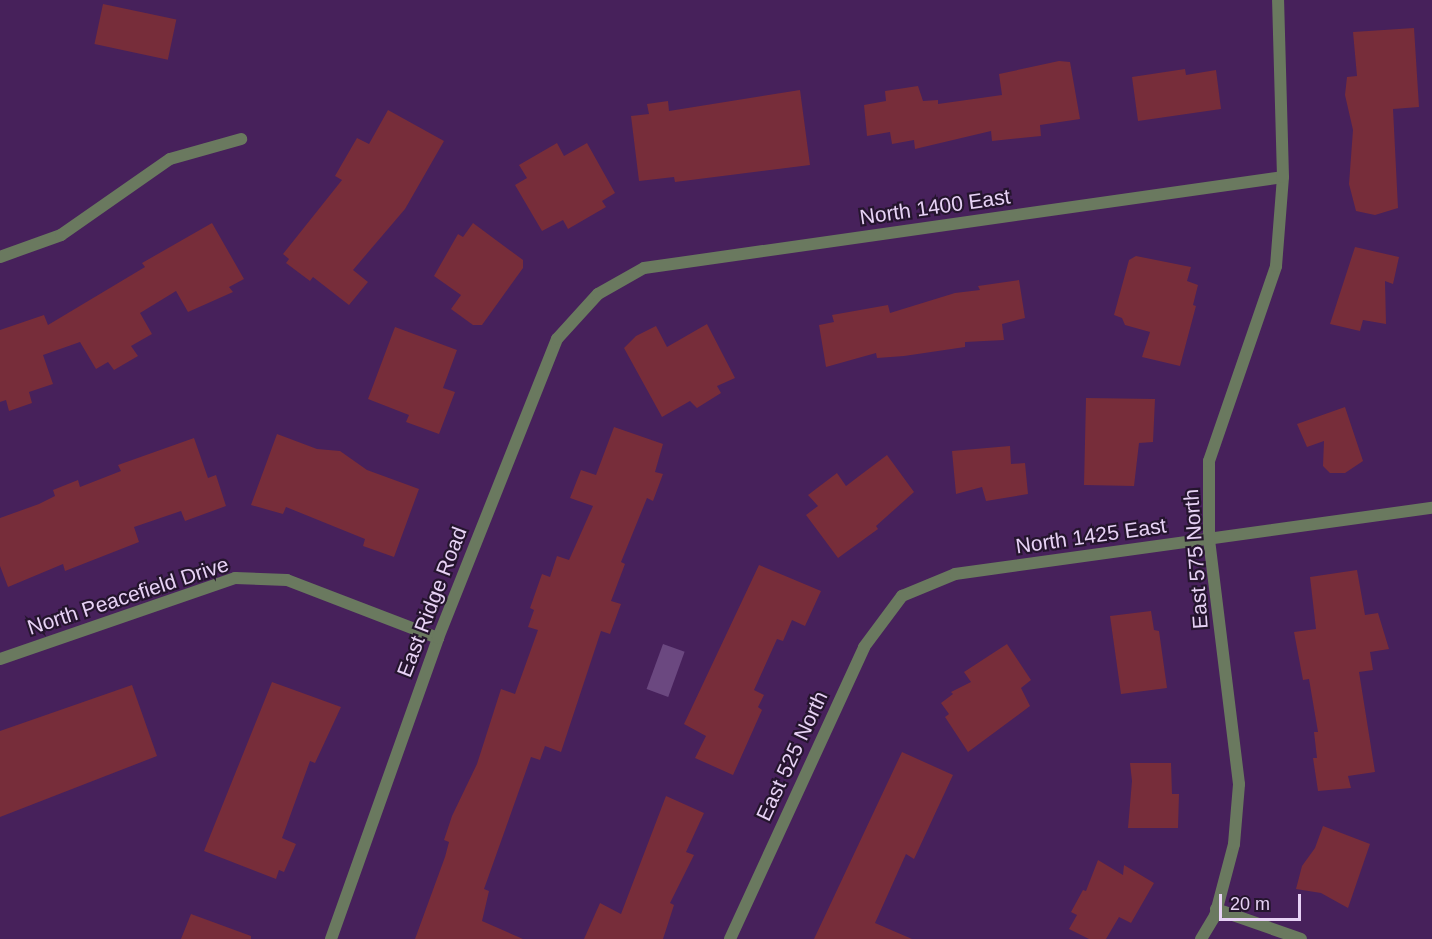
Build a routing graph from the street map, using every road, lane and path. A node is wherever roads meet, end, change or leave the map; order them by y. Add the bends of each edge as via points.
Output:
1 (1278, 0) edge
2 (241, 139) dead end
3 (1283, 177) junction
4 (0, 257) edge
5 (598, 294) joint
6 (1432, 508) edge
7 (1209, 539) junction
8 (902, 596) joint
9 (438, 638) junction
10 (0, 659) edge
11 (1216, 909) junction
12 (331, 939) edge
13 (730, 939) edge
14 (1201, 939) edge
15 (1301, 939) edge

1 - 3 street, East 575 North
2 - 4 street via 170,159 61,235
3 - 5 street, North 1400 East via 644,268
3 - 7 street, East 575 North via 1276,266 1209,461
5 - 9 street, East Ridge Road via 557,339
6 - 7 street, North 1425 East
7 - 8 street, North 1425 East via 955,574
7 - 11 street, East 575 North via 1239,784 1234,844
8 - 13 street, East 525 North via 864,647
9 - 10 street, North Peacefield Drive via 286,580 236,578
9 - 12 street, East Ridge Road
11 - 14 street, East 575 North
11 - 15 street

